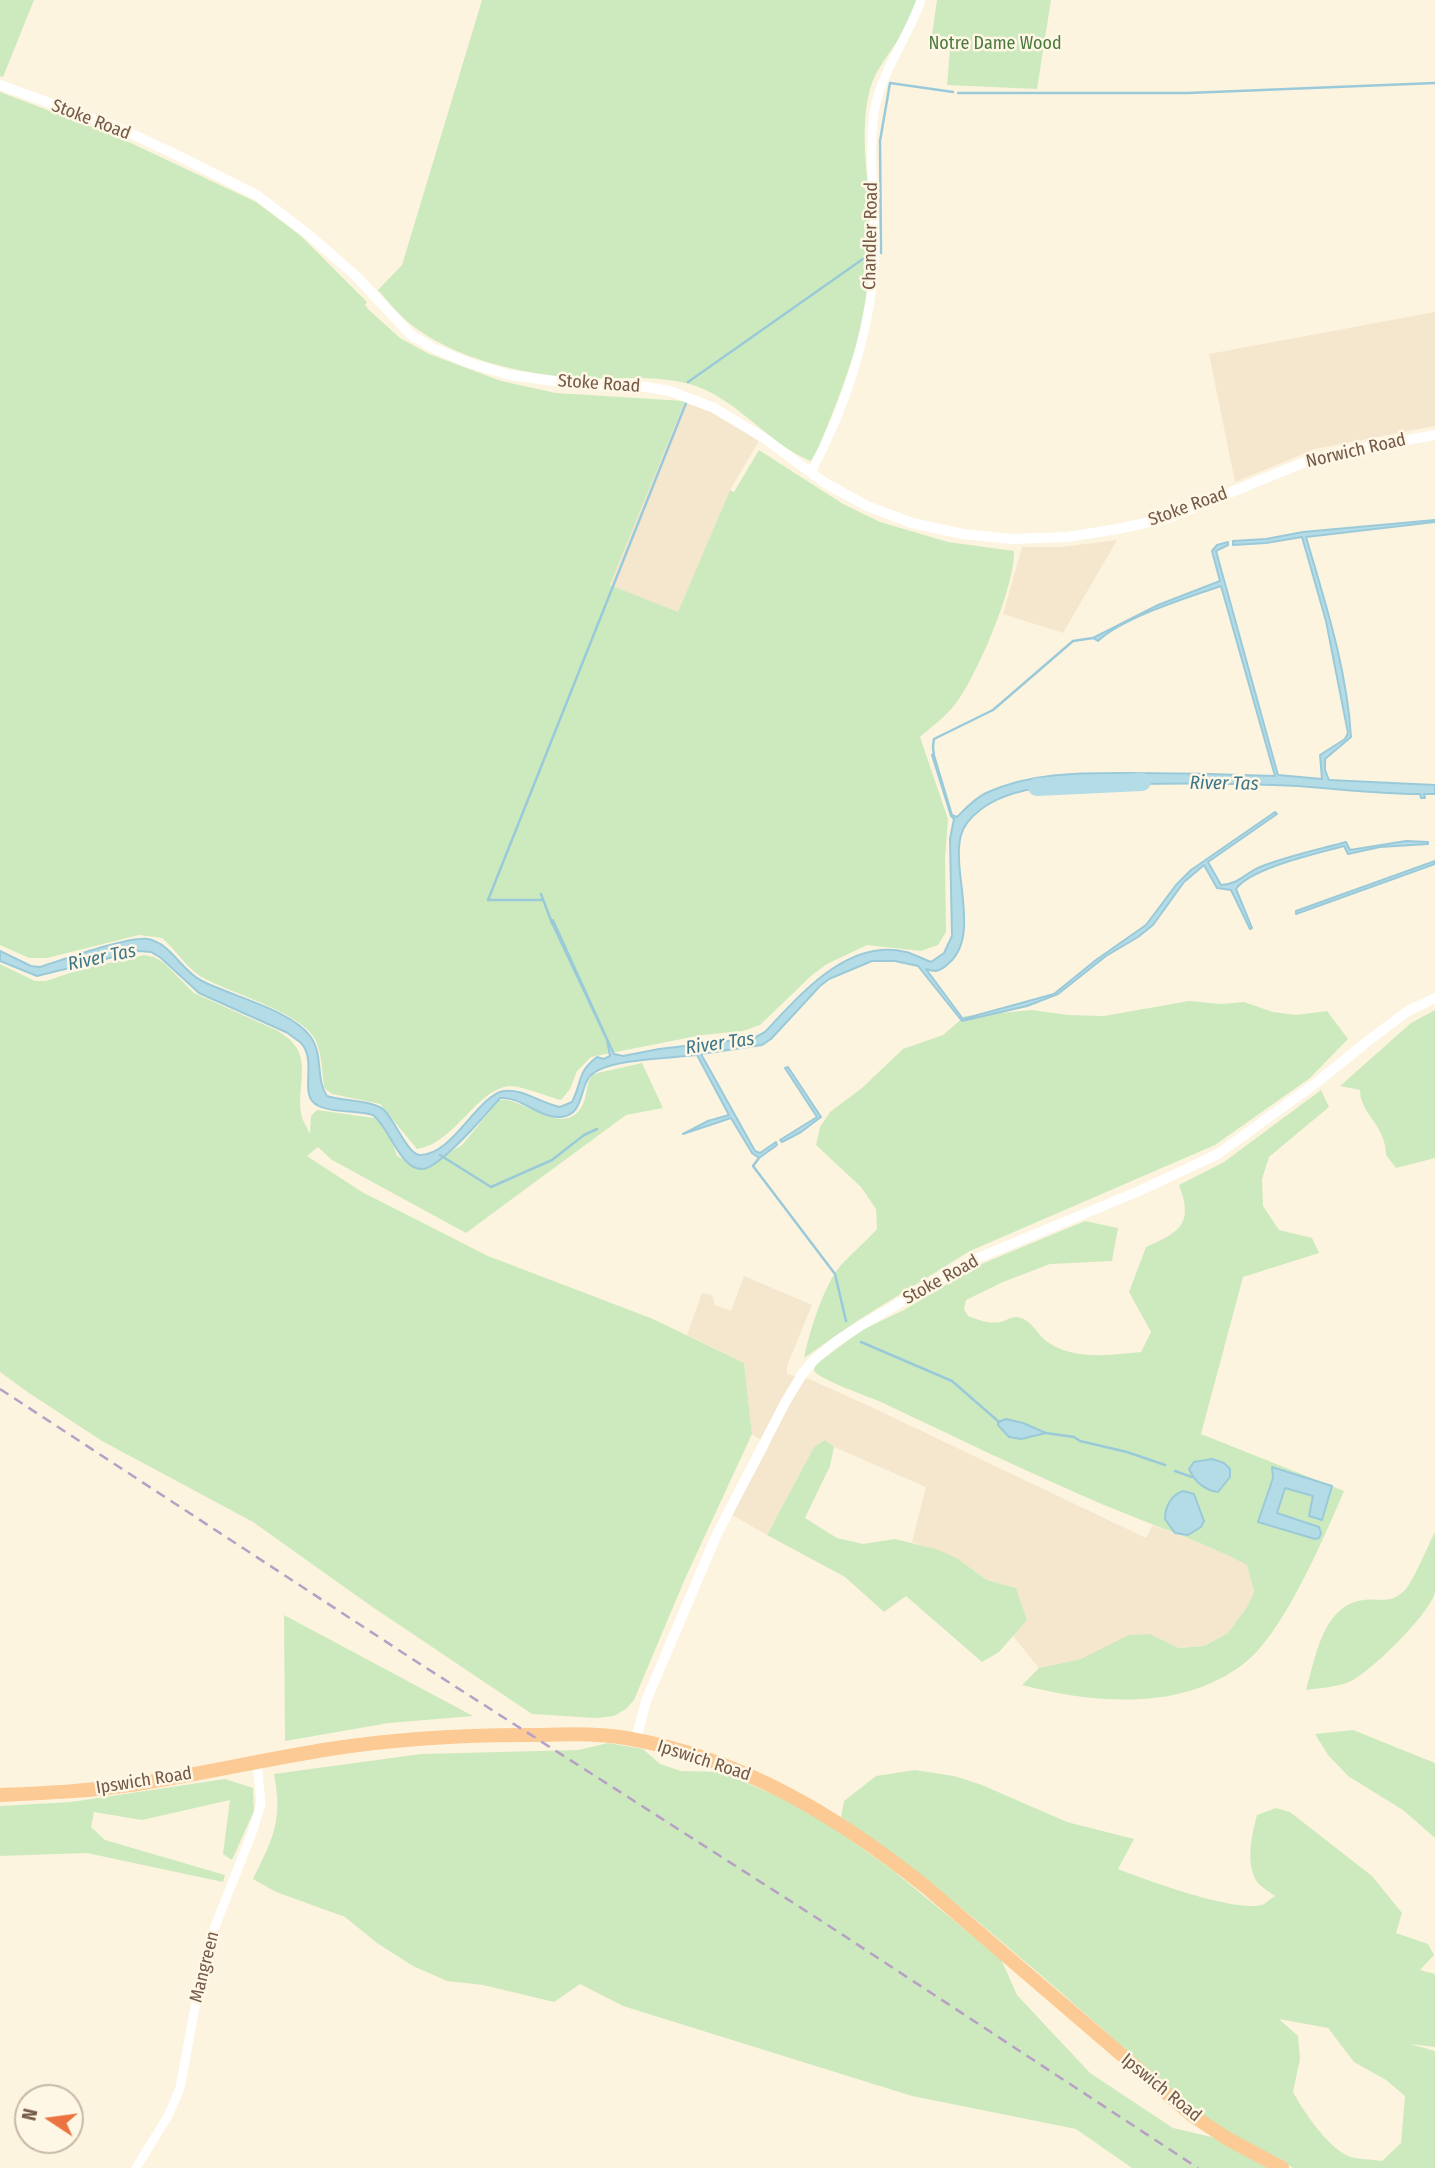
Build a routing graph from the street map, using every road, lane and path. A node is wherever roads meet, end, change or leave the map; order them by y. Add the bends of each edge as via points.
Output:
1 (921, 0) edge
2 (0, 85) edge
3 (1435, 435) edge
4 (811, 472) junction
5 (1240, 488) joint
6 (1435, 998) edge
7 (636, 1740) junction
8 (257, 1762) junction
9 (0, 1795) edge
10 (136, 2168) edge
11 (1282, 2168) edge

1 - 4 street, Chandler Road via 878,94 872,143 874,250 869,306 838,411
2 - 4 street, Stoke Road via 121,129 258,196 356,276 411,335 433,348 510,375 670,391 714,408
3 - 5 street, Norwich Road via 1339,452
4 - 5 street, Stoke Road via 867,506 912,523 1012,539 1067,537 1168,518
6 - 7 street, Stoke Road via 1373,1037 1218,1154 974,1260 860,1326 814,1360 786,1401 717,1534 646,1701
7 - 8 highway, Ipswich Road via 489,1735 331,1749
7 - 11 highway, Ipswich Road via 757,1777 837,1821 926,1887 1193,2116
8 - 9 highway, Ipswich Road via 136,1785
8 - 10 street, Mangreen via 261,1804 214,1928 180,2088 169,2116

